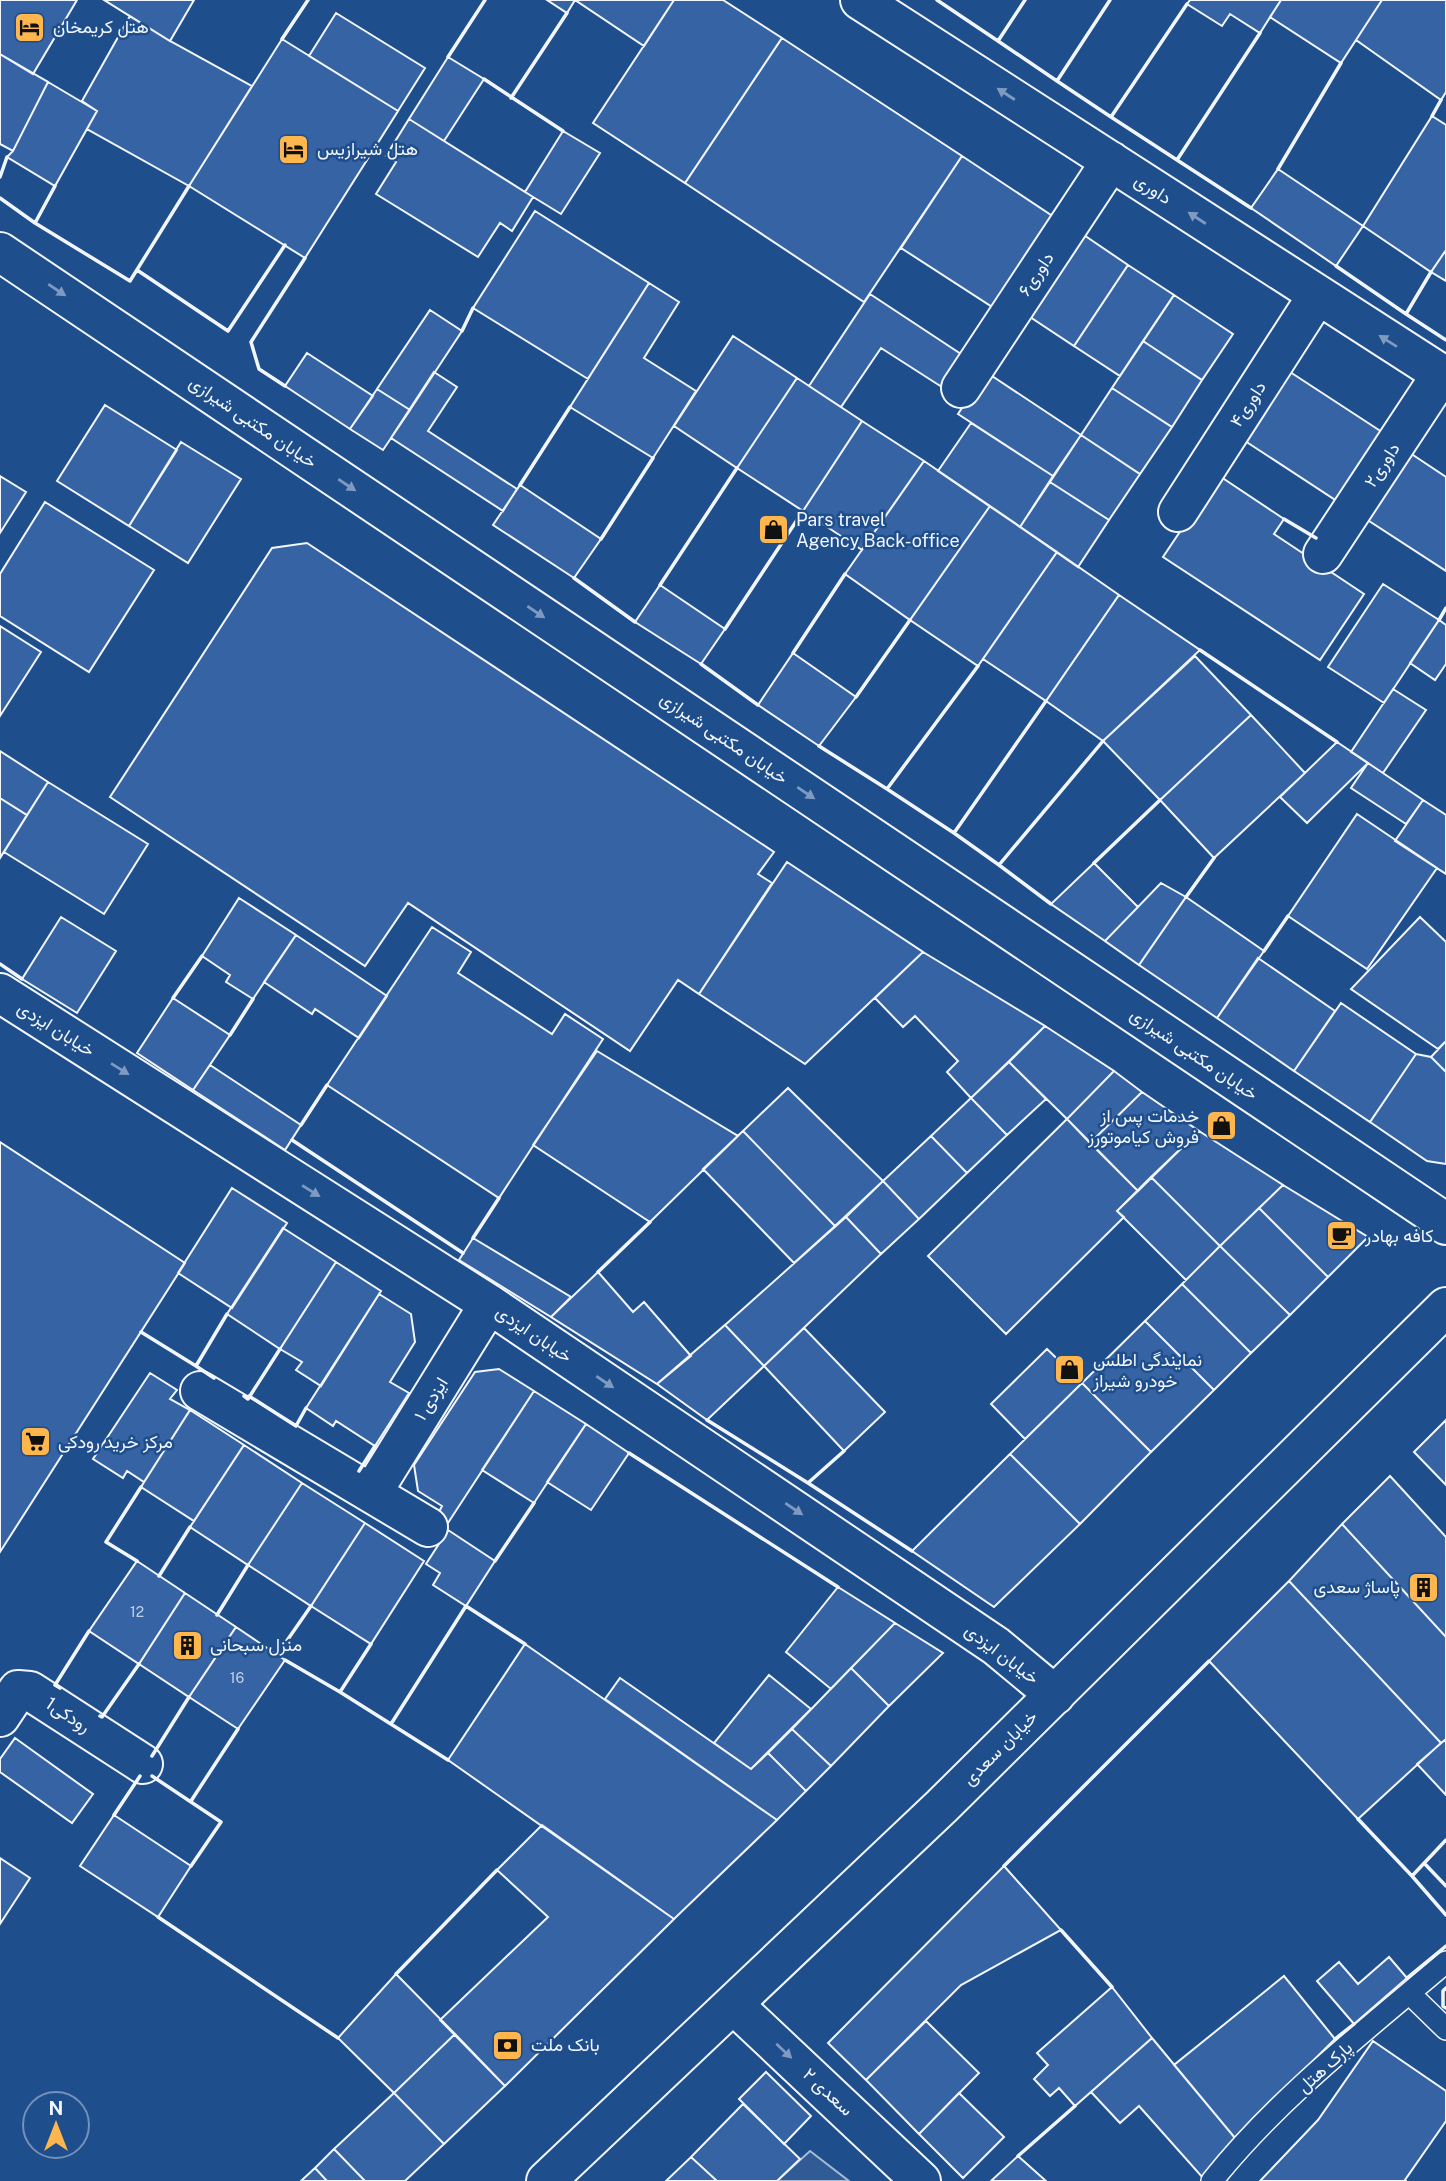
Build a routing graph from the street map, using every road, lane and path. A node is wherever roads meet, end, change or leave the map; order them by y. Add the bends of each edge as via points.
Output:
1 (860, 0) edge
2 (1111, 161) junction
3 (0, 252) edge
4 (1317, 296) junction
5 (1444, 376) edge
6 (961, 388) dead end
7 (1178, 512) dead end
8 (1323, 554) dead end
9 (0, 993) edge
10 (1446, 1225) edge
11 (489, 1304) junction
12 (1446, 1307) edge
13 (200, 1391) dead end
14 (372, 1493) junction
15 (428, 1527) dead end
16 (1055, 1695) junction
17 (0, 1717) edge
18 (143, 1764) dead end
19 (1446, 1962) edge
20 (1409, 1993) junction
21 (734, 2005) junction
22 (1446, 2029) edge
23 (546, 2181) edge
24 (921, 2181) edge
25 (1212, 2181) edge

2 -> 1 street, داوری
4 -> 2 street, داوری
2 - 6 street, داوری۶
3 -> 10 street, خیابان مکتبی شیرازی
5 -> 4 street, داوری
4 - 7 street, داوری۴
5 - 8 street, داوری۲
9 -> 11 street, خیابان ایزدی
11 - 14 street, ایزدی ۱
11 -> 16 street, خیابان ایزدی via 985,1638
12 - 16 street, خیابان سعدی
13 - 14 street
14 - 15 street
16 - 21 street, خیابان سعدی
17 - 18 street, 1رودکی via 18,1690 30,1691
19 - 20 lane, پارک هتل
20 - 22 lane
20 - 25 lane, پارک هتل via 1240,2146
21 - 23 street, خیابان سعدی
21 -> 24 street, سعدی ۲

